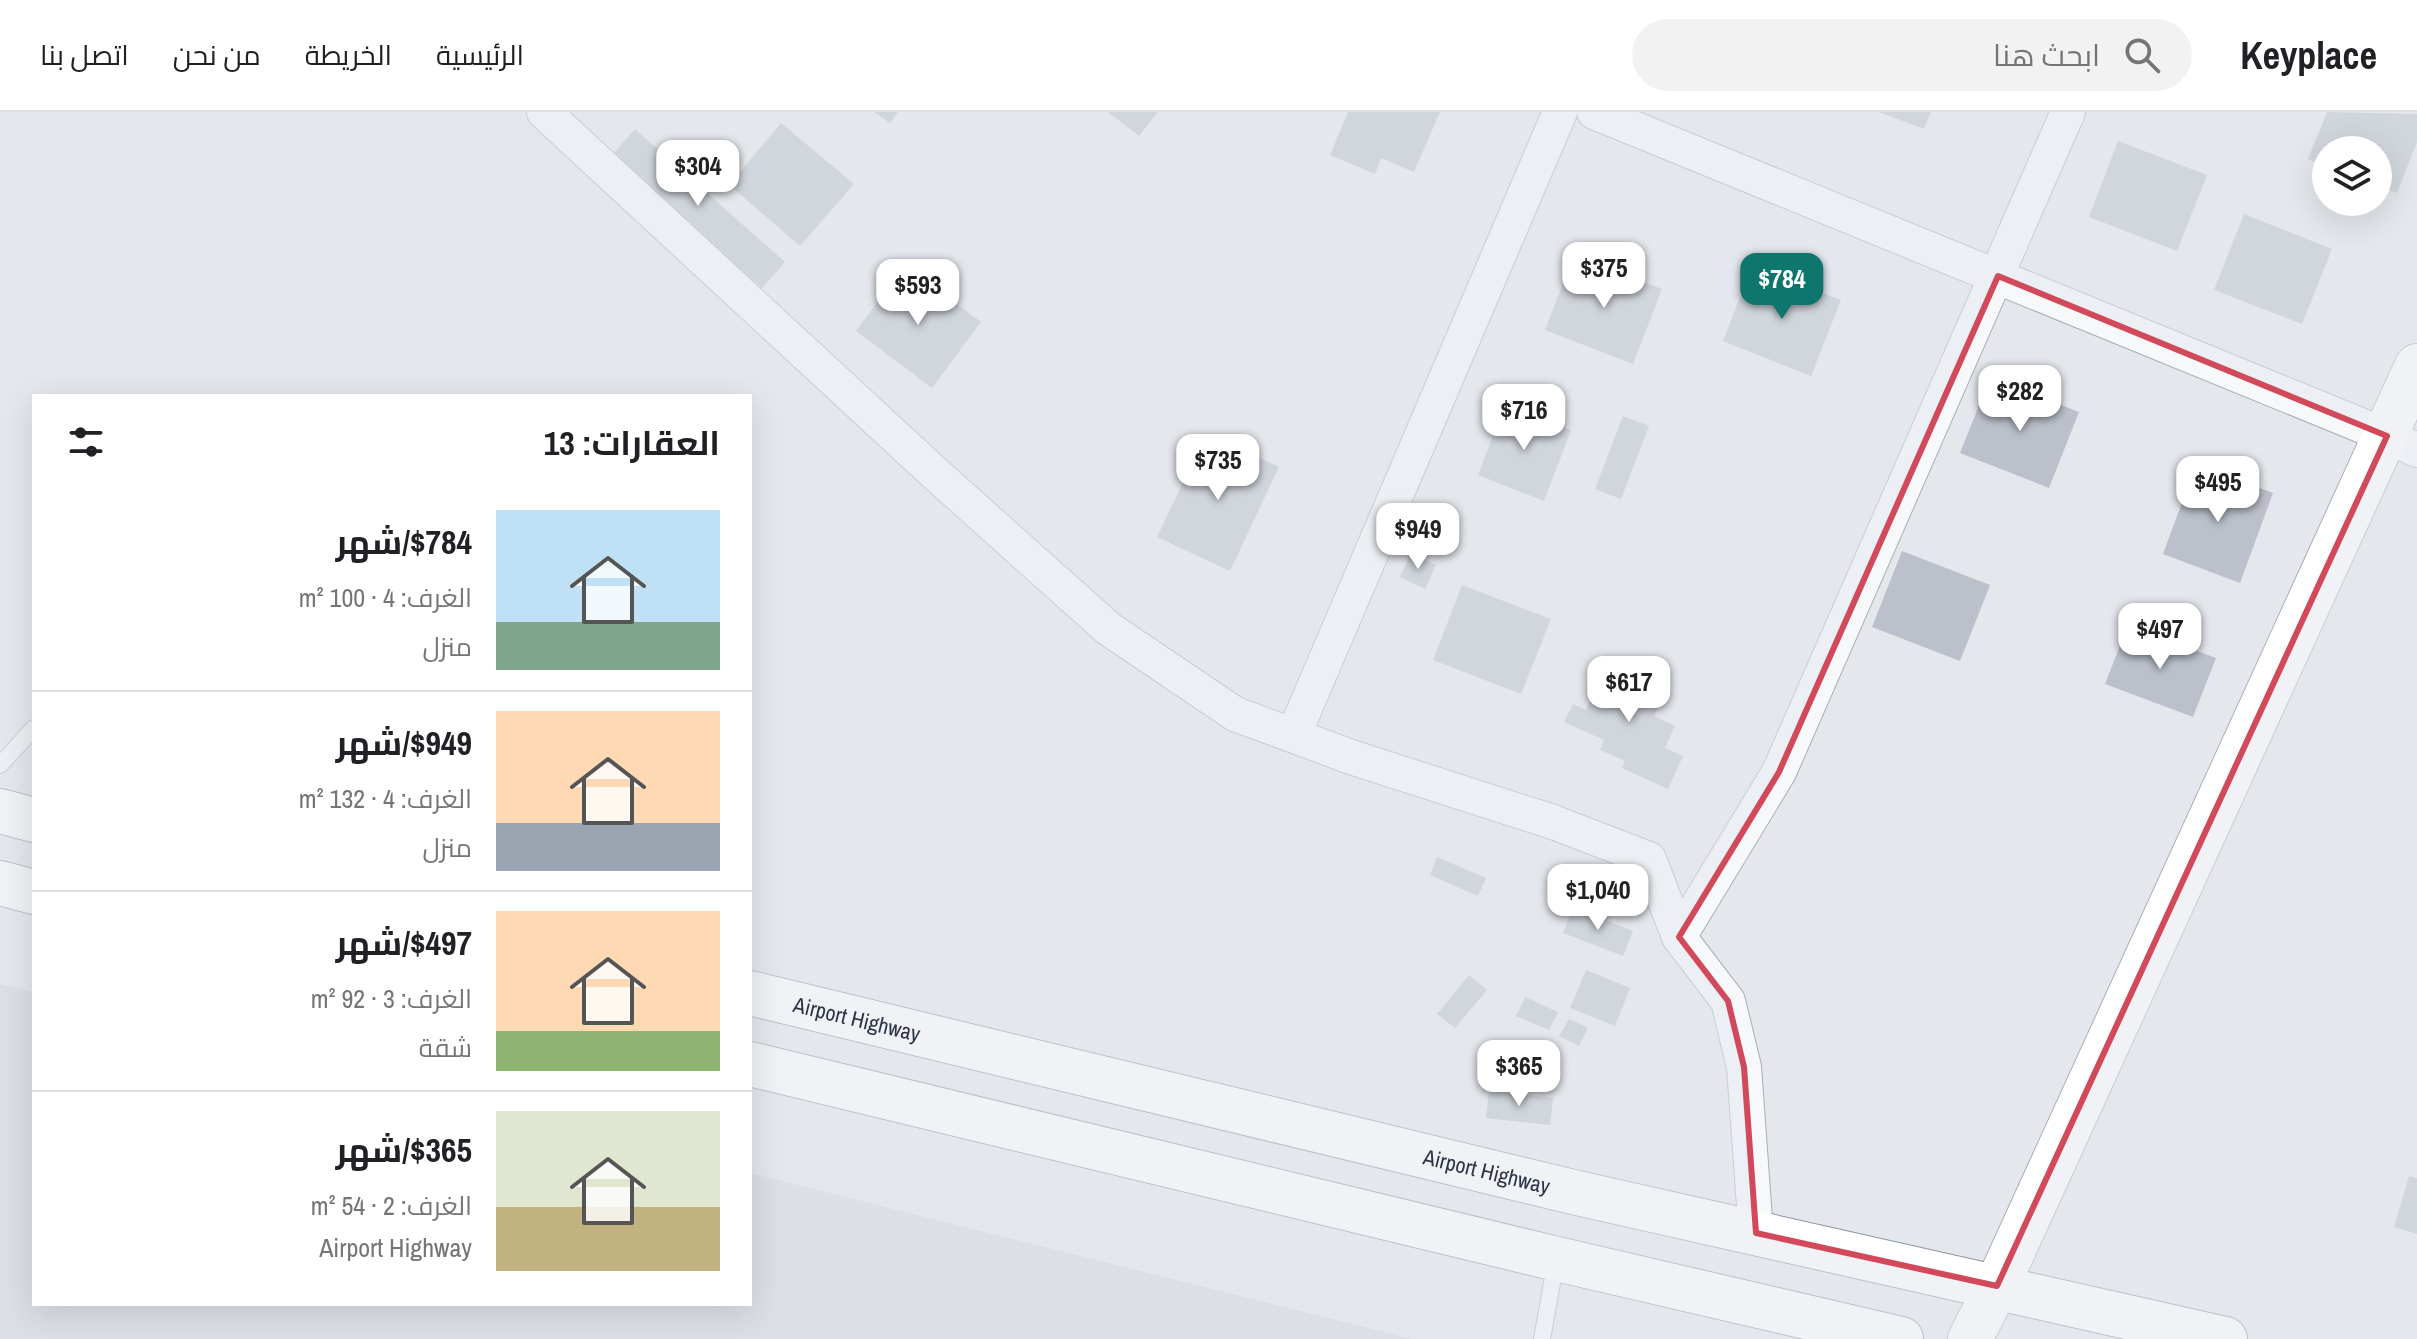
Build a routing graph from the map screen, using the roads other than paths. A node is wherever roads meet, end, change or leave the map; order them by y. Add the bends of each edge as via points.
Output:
1 (1560, 112) edge
2 (1594, 112) edge
3 (2068, 112) edge
4 (554, 115) edge
5 (1998, 276) junction
6 (2417, 366) edge
7 (2402, 443) edge
8 (32, 730) edge
9 (1294, 734) junction
10 (0, 765) edge
11 (0, 811) edge
12 (32, 819) edge
13 (0, 883) edge
14 (32, 891) edge
15 (1679, 937) junction
16 (752, 993) edge
17 (752, 1064) edge
18 (1573, 1192) junction
19 (1756, 1233) junction
20 (1557, 1259) junction
21 (1997, 1286) junction
22 (1542, 1339) edge
23 (1901, 1339) edge
24 (1970, 1339) edge
25 (2225, 1339) edge

1 - 9 street
2 - 5 street
3 - 5 street
4 - 9 street via 1109,629 1235,714
5 - 7 street
5 - 15 street via 1779,772
6 - 7 main road
7 - 21 main road
8 - 10 lane
9 - 15 street via 1649,859
11 - 12 main road
13 - 14 main road
15 - 19 street via 1728,1001 1744,1067
16 - 18 main road, Airport Highway
17 - 20 main road
18 - 19 main road, Airport Highway
18 - 20 main road
19 - 21 main road, Airport Highway
20 - 22 lane
20 - 23 main road
21 - 24 main road
21 - 25 main road, Airport Highway

